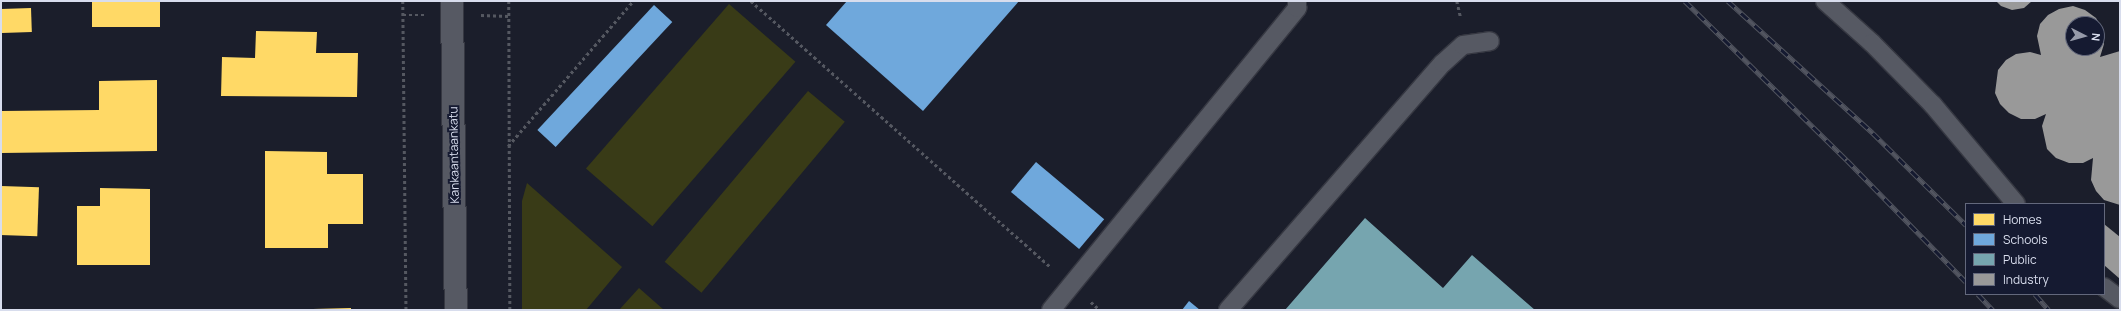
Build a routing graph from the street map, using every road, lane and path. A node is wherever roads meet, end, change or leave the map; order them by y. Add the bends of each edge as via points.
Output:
1 (403, 1) edge
2 (452, 1) edge
3 (509, 1) edge
4 (633, 1) edge
5 (751, 1) edge
6 (1297, 1) edge
7 (1825, 1) edge
8 (1490, 41) dead end
9 (508, 146) junction
10 (2015, 203) edge
11 (1072, 285) junction
12 (2105, 288) edge
13 (2120, 299) edge
14 (406, 310) edge
15 (456, 310) edge
16 (510, 310) edge
17 (1051, 310) edge
18 (1228, 310) edge

1 - 14 path
2 - 15 street, Kankaantaankatu
3 - 9 path
4 - 9 path
5 - 11 path
6 - 11 lane via 1297,8
7 - 10 lane via 1872,43 1933,105
8 - 18 lane via 1463,45 1443,63
9 - 16 path
11 - 17 lane
12 - 13 lane

